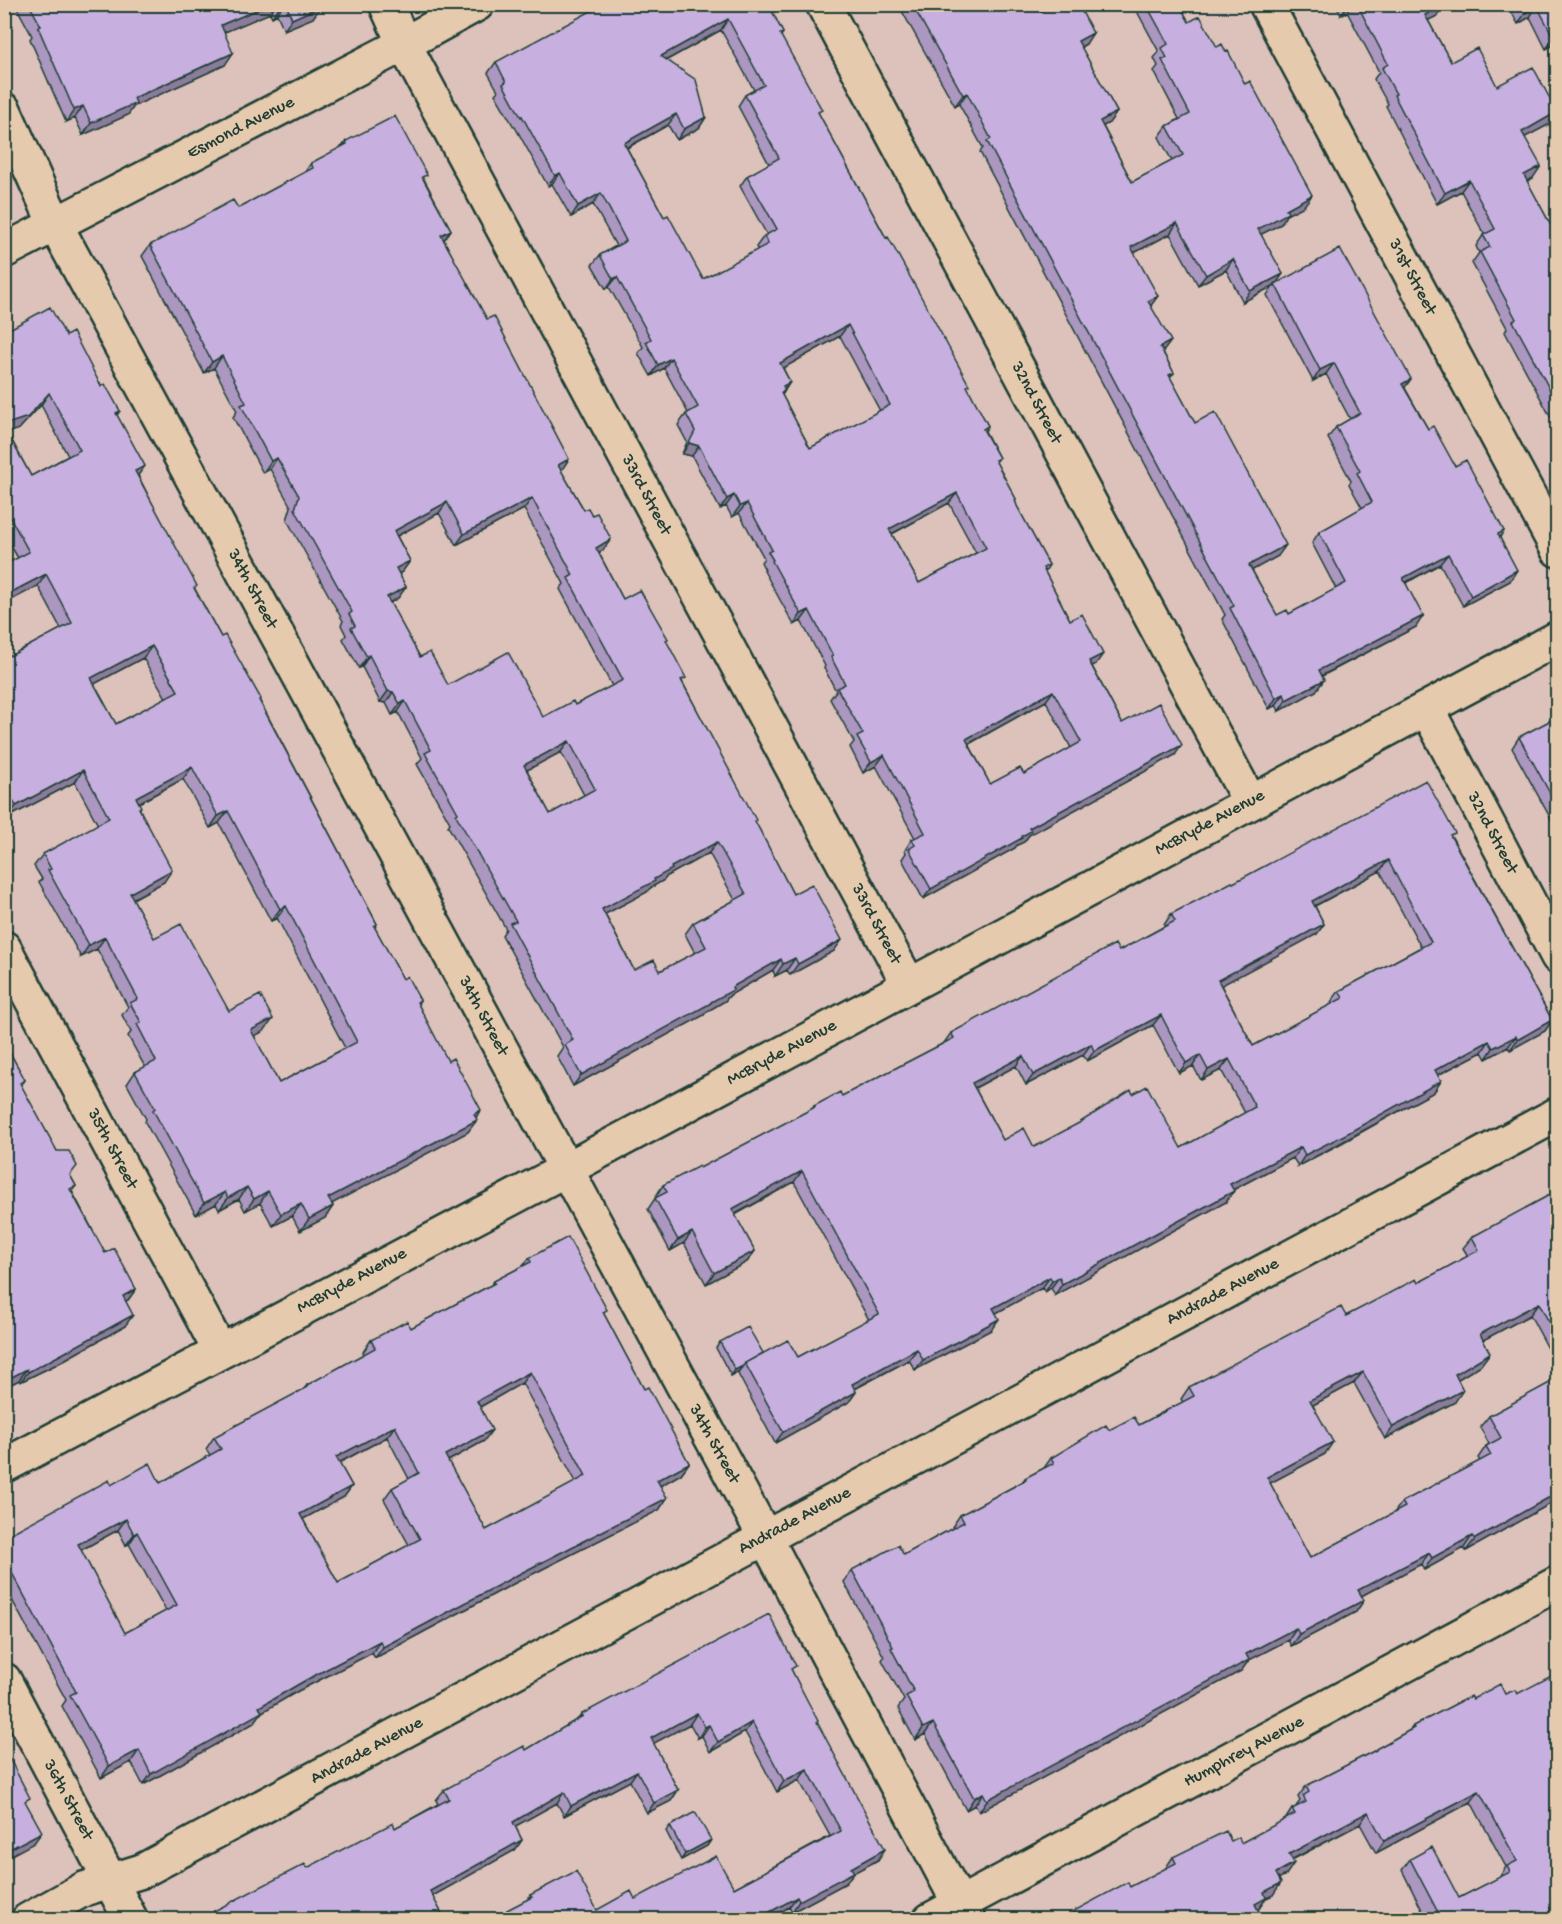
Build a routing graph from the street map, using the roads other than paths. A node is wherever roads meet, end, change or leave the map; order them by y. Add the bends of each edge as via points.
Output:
1 (386, 4) edge
2 (477, 4) edge
3 (822, 4) edge
4 (1266, 4) edge
5 (404, 44) junction
6 (4, 110) edge
7 (55, 224) junction
8 (4, 251) edge
9 (1557, 550) edge
10 (1557, 638) edge
11 (1427, 709) junction
12 (1250, 802) junction
13 (4, 948) edge
14 (1557, 957) edge
15 (909, 985) junction
16 (1557, 1114) edge
17 (565, 1170) junction
18 (220, 1351) junction
19 (4, 1466) edge
20 (765, 1537) junction
21 (1557, 1583) edge
22 (4, 1680) edge
23 (111, 1881) junction
24 (964, 1912) edge
25 (28, 1920) edge
26 (131, 1920) edge
27 (930, 1920) edge

1 - 5 street, 33rd Street
2 - 5 street, Esmond Avenue
3 - 12 street, 32nd Street
4 - 9 street, 31st Street
5 - 7 street, Esmond Avenue
5 - 15 street, 33rd Street
6 - 7 street, 34th Street
7 - 8 street, Esmond Avenue
7 - 17 street, 34th Street
10 - 11 street, McBryde Avenue
11 - 12 street, McBryde Avenue
11 - 14 street, 32nd Street
12 - 15 street, McBryde Avenue
13 - 18 street, 35th Street
15 - 17 street, McBryde Avenue
16 - 20 street, Andrade Avenue
17 - 18 street, McBryde Avenue
17 - 20 street, 34th Street
18 - 19 street, McBryde Avenue
20 - 23 street, Andrade Avenue via 142,1871
20 - 24 street, 34th Street
21 - 24 street, Humphrey Avenue
22 - 23 street, 36th Street
23 - 25 street, Andrade Avenue via 84,1889
23 - 26 street, 36th Street
24 - 27 street, Humphrey Avenue

